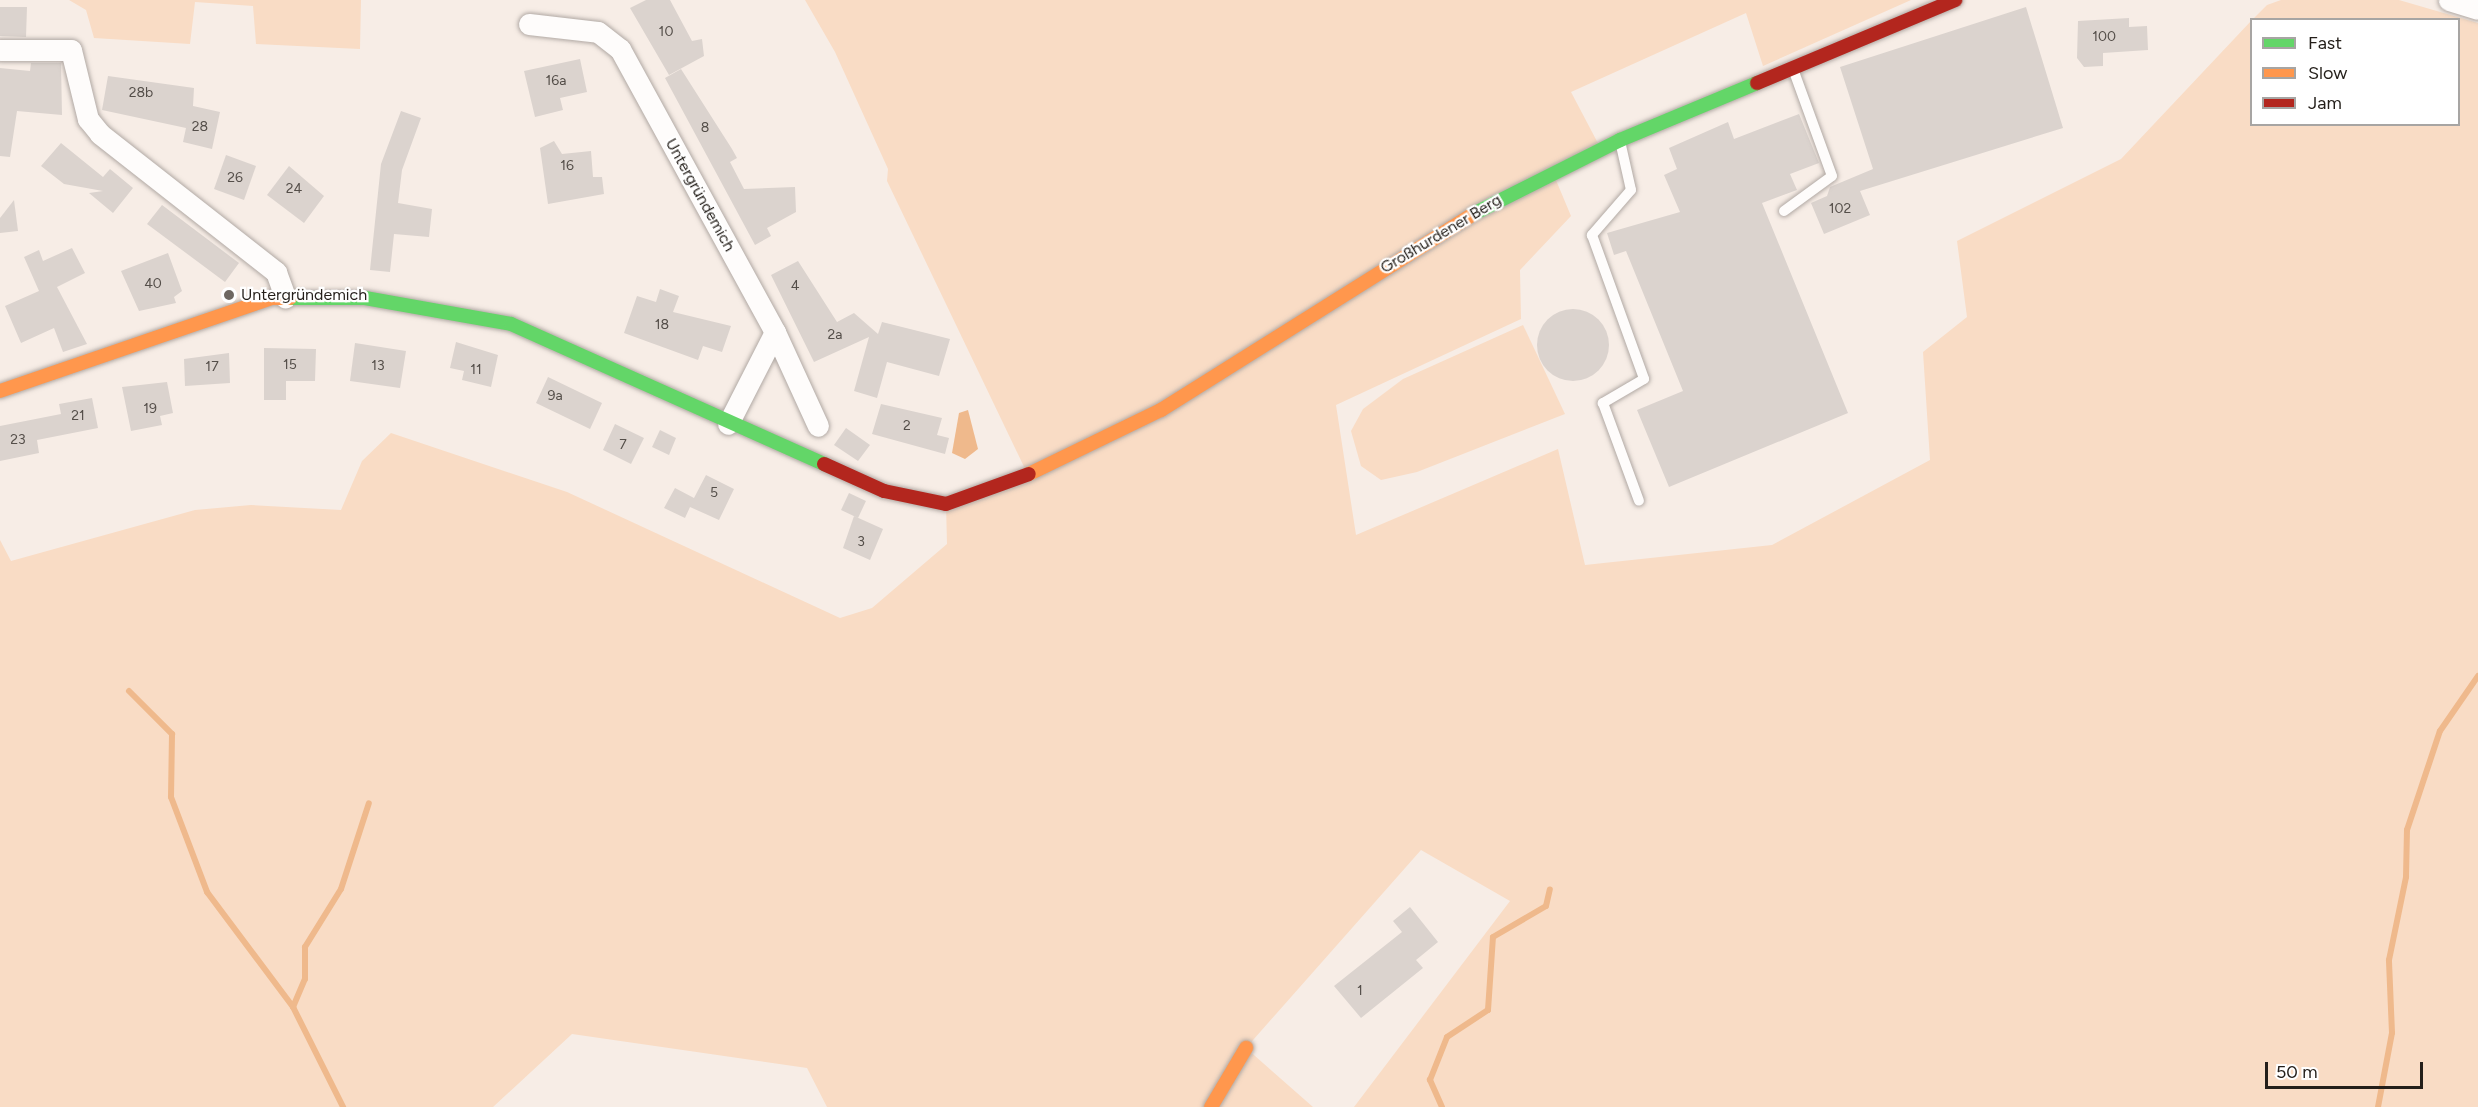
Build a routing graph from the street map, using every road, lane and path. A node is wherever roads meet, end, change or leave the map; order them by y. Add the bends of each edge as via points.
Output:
1 (1955, 0) edge
2 (2450, 0) edge
3 (2478, 9) edge
4 (529, 24) dead end
5 (0, 51) edge
6 (1792, 66) junction
7 (1620, 140) junction
8 (1784, 211) dead end
9 (285, 297) junction
10 (775, 332) junction
11 (0, 391) edge
12 (728, 424) junction
13 (818, 426) dead end
14 (1639, 501) dead end
15 (1246, 1048) dead end
16 (1211, 1107) edge

1 - 6 street, Großhurdener Berg
2 - 3 street
4 - 10 street, Untergründemich via 598,32 620,49
5 - 9 street via 71,50 88,119 100,134 276,272
6 - 7 street, Großhurdener Berg
6 - 8 lane via 1832,176
7 - 12 street, Großhurdener Berg via 1493,201 1161,411 1028,475 946,504 884,490
7 - 14 lane via 1631,190 1592,235 1644,379 1603,403
9 - 11 street via 209,317
9 - 12 street via 365,298 511,324
10 - 12 street
10 - 13 street, Untergründemich
15 - 16 street

